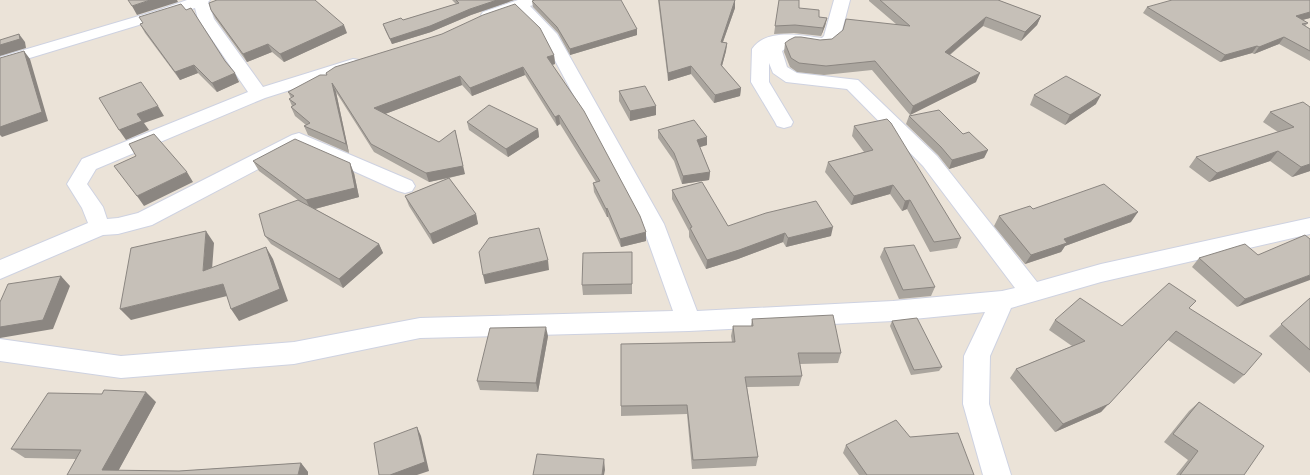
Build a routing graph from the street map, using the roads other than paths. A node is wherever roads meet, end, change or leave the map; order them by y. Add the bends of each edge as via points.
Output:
1 (201, 0) edge
2 (842, 0) edge
3 (528, 3) edge
4 (472, 22) edge
5 (789, 39) junction
6 (371, 58) edge
7 (0, 62) edge
8 (259, 94) junction
9 (784, 122) dead end
10 (405, 186) dead end
11 (1310, 226) edge
12 (100, 227) junction
13 (0, 270) edge
14 (1032, 292) junction
15 (1002, 301) junction
16 (689, 321) junction
17 (0, 350) edge
18 (997, 475) edge

1 - 7 street
1 - 8 street via 206,19
2 - 5 street via 832,38 824,43
3 - 4 street
3 - 16 street via 549,34 653,224
5 - 9 street via 770,42 760,49 760,82
5 - 14 street via 774,48 779,69 792,78 852,84 930,161
6 - 8 street
8 - 12 street via 89,164 77,184 92,207
10 - 12 street via 299,139 144,219 118,226
11 - 14 street via 1101,273
12 - 13 street
14 - 15 street
15 - 16 street via 893,311
15 - 18 street via 977,356 976,404
16 - 17 street via 420,328 294,353 121,367

